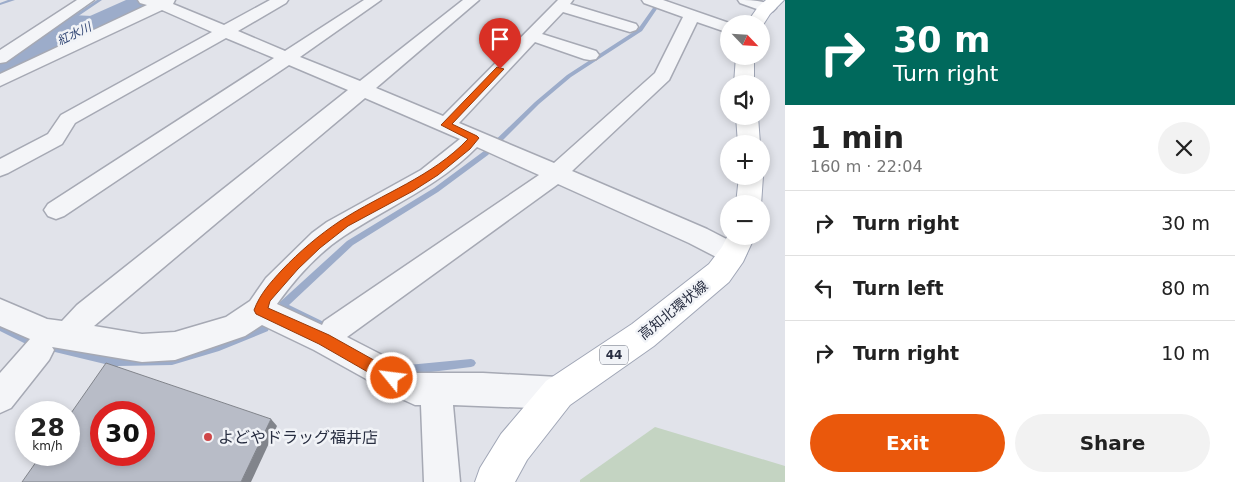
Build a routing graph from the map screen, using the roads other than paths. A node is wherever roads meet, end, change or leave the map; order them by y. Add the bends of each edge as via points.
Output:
1 (87, 0) edge
2 (281, 0) edge
3 (374, 0) edge
4 (472, 0) edge
5 (650, 0) edge
6 (745, 0) edge
7 (158, 2) edge
8 (563, 3) edge
9 (772, 4) edge
10 (692, 15) junction
11 (763, 15) edge
12 (720, 25) edge
13 (630, 27) dead end
14 (225, 31) junction
15 (532, 36) junction
16 (590, 55) dead end
17 (0, 58) edge
18 (288, 58) junction
19 (0, 81) edge
20 (362, 90) junction
21 (446, 125) junction
22 (485, 143) junction
23 (0, 168) edge
24 (556, 174) junction
25 (56, 210) dead end
26 (720, 241) edge
27 (737, 245) edge
28 (260, 310) junction
29 (0, 312) edge
30 (334, 330) dead end
31 (69, 335) junction
32 (39, 350) dead end
33 (436, 389) junction
34 (558, 393) junction
35 (0, 397) edge
36 (442, 482) edge
37 (494, 482) edge

1 - 17 street
2 - 14 street
3 - 18 street
4 - 20 street
5 - 10 street
6 - 9 street
7 - 14 street
7 - 19 street
8 - 13 street
8 - 15 street
9 - 11 main road
10 - 12 street
10 - 24 street via 663,76
14 - 18 street
14 - 23 street via 68,120 55,139
15 - 16 street
15 - 21 street
18 - 20 street
18 - 25 street
20 - 21 street
20 - 31 street via 87,314
21 - 22 street
22 - 24 street
22 - 28 street via 344,223 294,266 265,298
24 - 26 street via 698,236
24 - 30 street
27 - 34 main road, 高知北環状線 / 44 via 719,273 643,335
28 - 31 street via 235,327 175,346 142,348
28 - 33 street via 324,340 409,387
29 - 31 street via 45,332
32 - 35 street
33 - 34 street
33 - 36 street
34 - 37 main road, 高知北環状線 / 44 via 514,446

